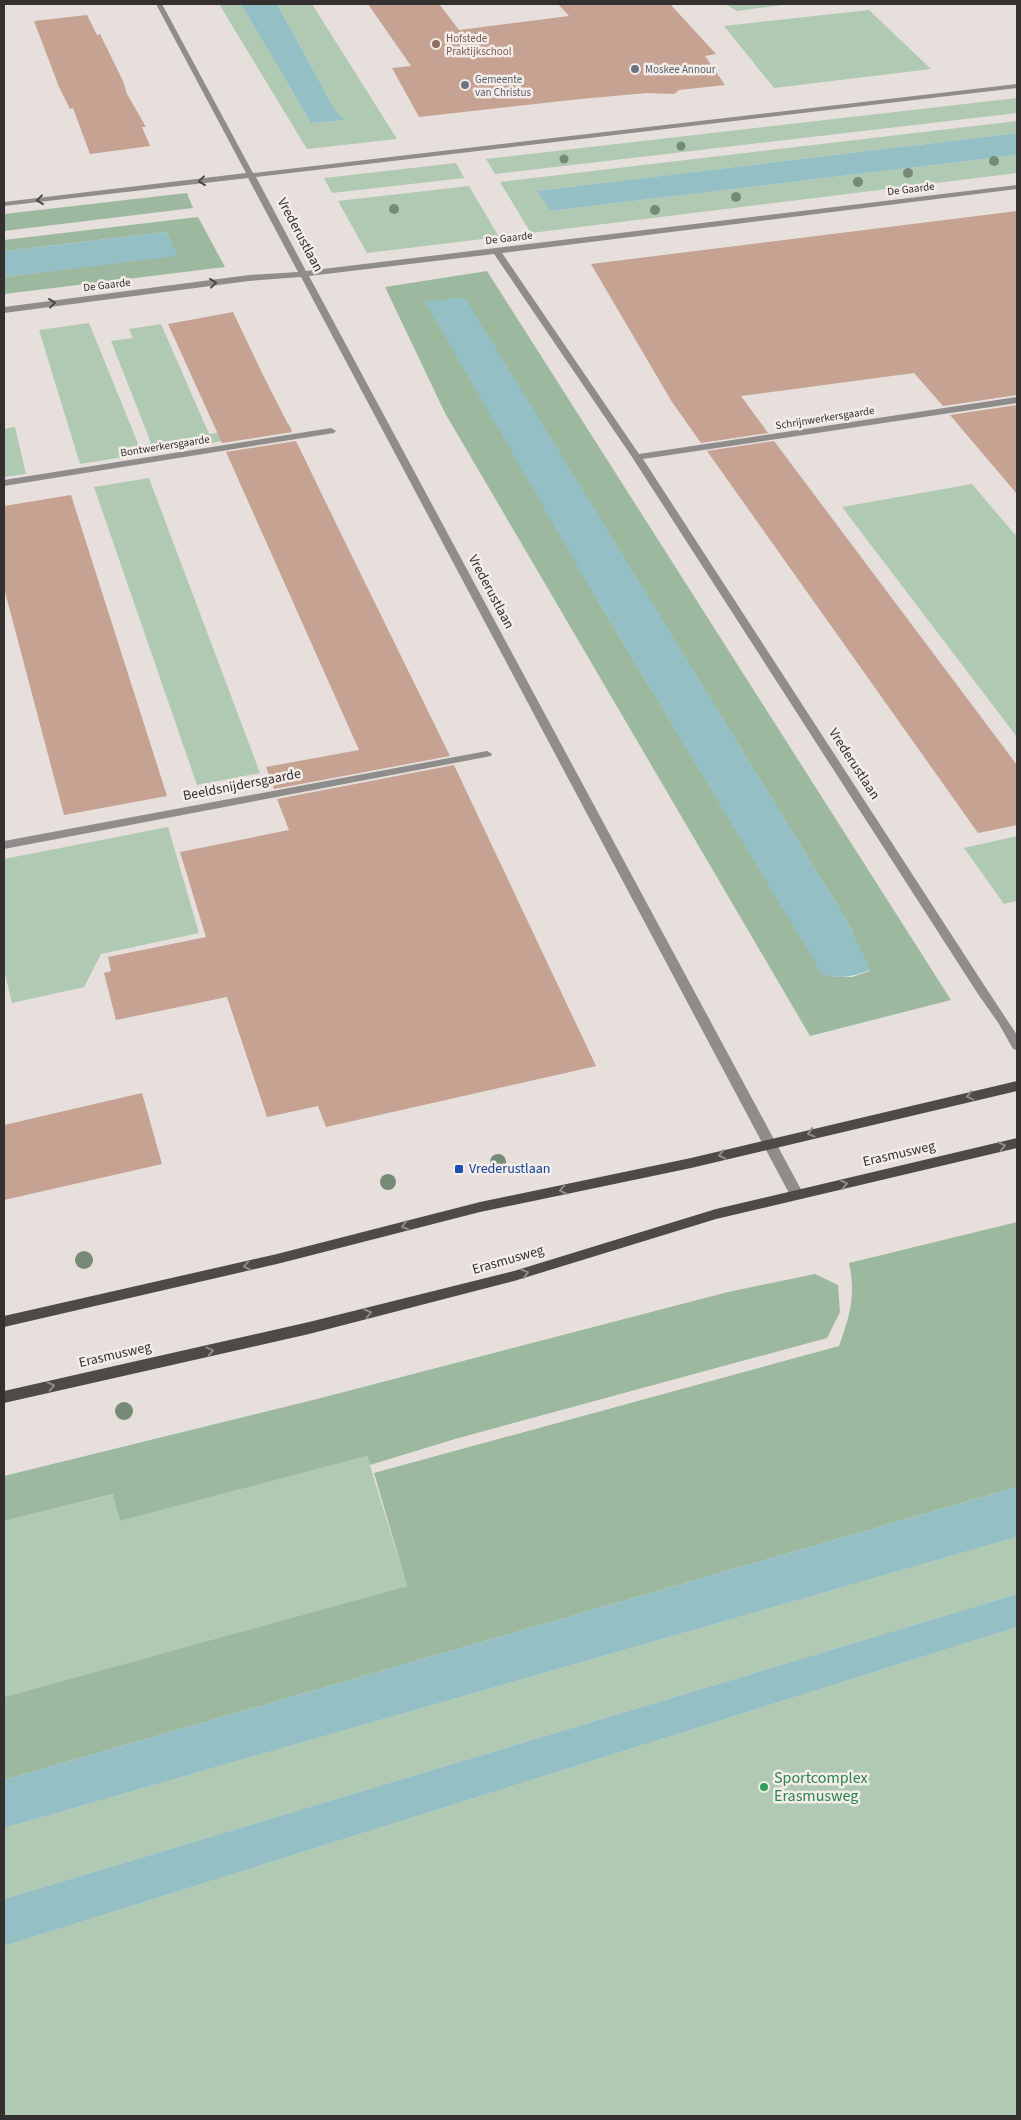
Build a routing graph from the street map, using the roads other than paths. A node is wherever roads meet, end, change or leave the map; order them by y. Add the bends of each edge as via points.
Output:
1 (158, 4) edge
2 (1017, 86) edge
3 (250, 175) junction
4 (1017, 187) edge
5 (4, 204) edge
6 (496, 251) junction
7 (303, 274) junction
8 (4, 310) edge
9 (1017, 400) edge
10 (330, 431) dead end
11 (637, 457) junction
12 (4, 483) edge
13 (487, 754) dead end
14 (4, 844) edge
15 (1017, 1046) edge
16 (1017, 1086) edge
17 (1017, 1143) edge
18 (769, 1144) junction
19 (797, 1195) junction
20 (4, 1322) edge
21 (4, 1397) edge

1 - 3 street, Vrederustlaan
2 - 3 street
3 -> 5 street
3 - 7 street, Vrederustlaan
4 - 6 street, De Gaarde
6 - 7 street, De Gaarde
6 - 11 street, Vrederustlaan
8 -> 7 street, De Gaarde
7 - 18 street, Vrederustlaan
9 - 11 street, Schrijnwerkersgaarde
10 - 12 street, Bontwerkersgaarde
11 - 15 street, Vrederustlaan
13 - 14 street, Beeldsnijdersgaarde
16 -> 18 main road
19 -> 17 main road, Erasmusweg
18 - 19 street, Vrederustlaan
18 -> 20 main road via 480,1207 277,1259
21 -> 19 main road, Erasmusweg via 318,1326 514,1276 716,1214

